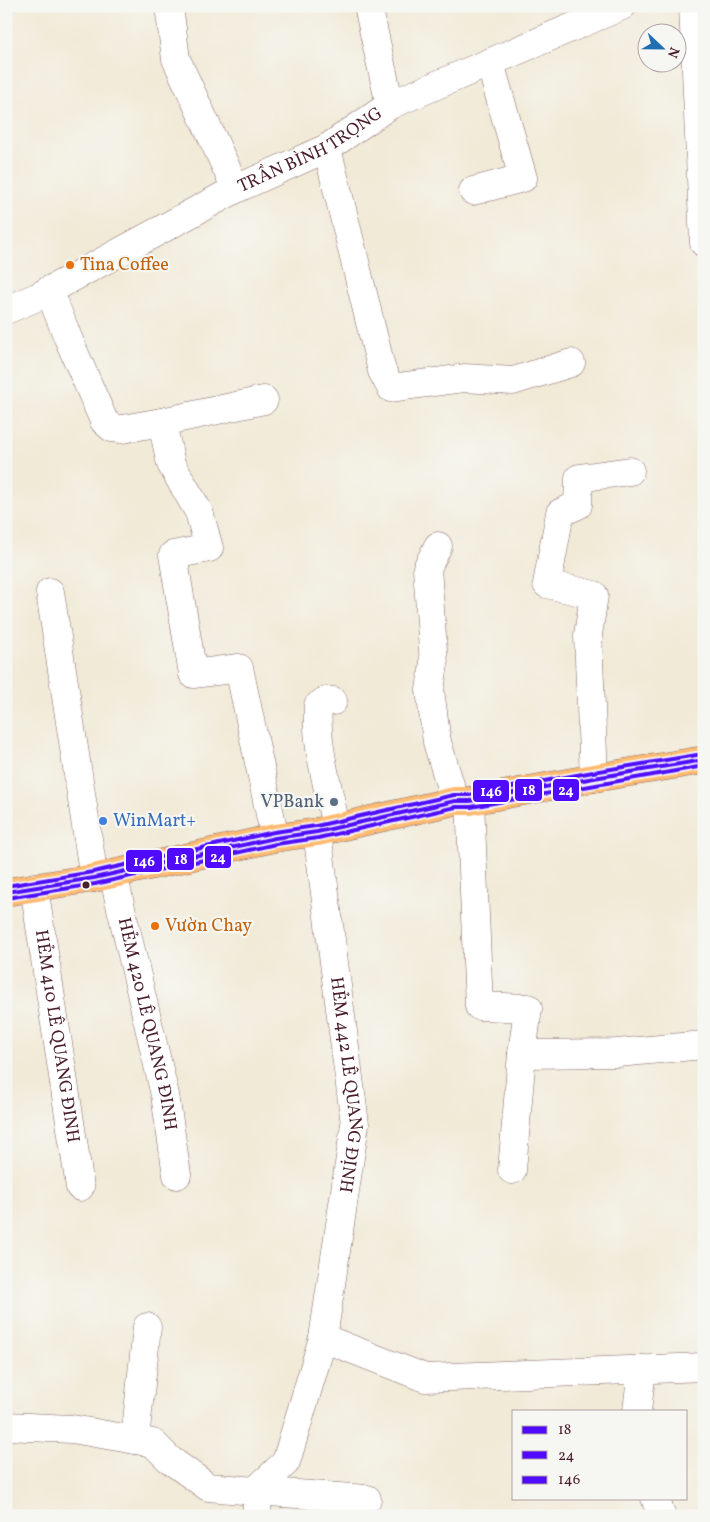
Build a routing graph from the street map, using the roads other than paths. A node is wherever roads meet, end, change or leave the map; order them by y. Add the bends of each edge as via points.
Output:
1 (168, 6) edge
2 (368, 6) edge
3 (622, 6) edge
4 (693, 6) edge
5 (490, 63) junction
6 (390, 105) junction
7 (327, 148) junction
8 (236, 189) junction
9 (474, 191) dead end
10 (704, 243) edge
11 (50, 290) junction
12 (6, 310) edge
13 (571, 363) dead end
14 (264, 400) dead end
15 (162, 422) junction
16 (630, 470) dead end
17 (438, 546) dead end
18 (50, 592) dead end
19 (333, 701) dead end
20 (704, 760) edge
21 (594, 778) junction
22 (462, 801) junction
23 (327, 830) junction
24 (275, 838) junction
25 (104, 876) junction
26 (34, 887) junction
27 (6, 892) edge
28 (704, 1045) edge
29 (522, 1054) junction
30 (512, 1170) dead end
31 (177, 1175) dead end
32 (80, 1187) dead end
33 (146, 1327) dead end
34 (323, 1338) junction
35 (704, 1367) edge
36 (642, 1370) junction
37 (637, 1410) edge
38 (6, 1426) edge
39 (135, 1440) junction
40 (367, 1499) dead end
41 (656, 1500) edge
42 (256, 1503) edge
43 (662, 1516) edge

1 - 8 street via 176,59
2 - 6 street
3 - 5 street, TRẦN BÌNH TRỌNG
4 - 10 street
5 - 6 street, TRẦN BÌNH TRỌNG
5 - 9 street via 523,178
6 - 7 street, TRẦN BÌNH TRỌNG
7 - 8 street, TRẦN BÌNH TRỌNG
7 - 13 street via 382,371 390,388 464,378 512,381
8 - 11 street, TRẦN BÌNH TRỌNG
11 - 12 street, TRẦN BÌNH TRỌNG
11 - 15 street via 108,426 122,429
14 - 15 street
15 - 24 street via 171,464 199,512 209,548 173,555 192,674 239,668
16 - 21 street via 579,478 578,505 560,513 547,584 594,595 588,635
17 - 22 street via 427,568 434,664 430,690 437,742
18 - 25 street, HẺM 420 LÊ QUANG ĐINH
19 - 23 street, HẺM 442 LÊ QUANG ĐỊNH via 325,701 318,706 317,717
20 - 21 main road
21 - 22 main road
22 - 23 main road
22 - 29 street via 479,1006 528,1008
23 - 24 main road
23 - 34 street, HẺM 442 LÊ QUANG ĐỊNH via 355,1124
24 - 25 main road
25 - 26 main road
25 - 31 street, HẺM 420 LÊ QUANG ĐINH via 165,1095
26 - 27 main road
26 - 32 street, HẺM 410 LÊ QUANG ĐINH
28 - 29 street via 617,1053
29 - 30 street
33 - 39 street
34 - 36 street via 425,1378
34 - 42 street, HẺM 442 LÊ QUANG ĐỊNH via 286,1462
35 - 36 street
36 - 37 street
38 - 39 street via 72,1429
39 - 42 street via 153,1444 208,1487
40 - 42 street
41 - 43 street

